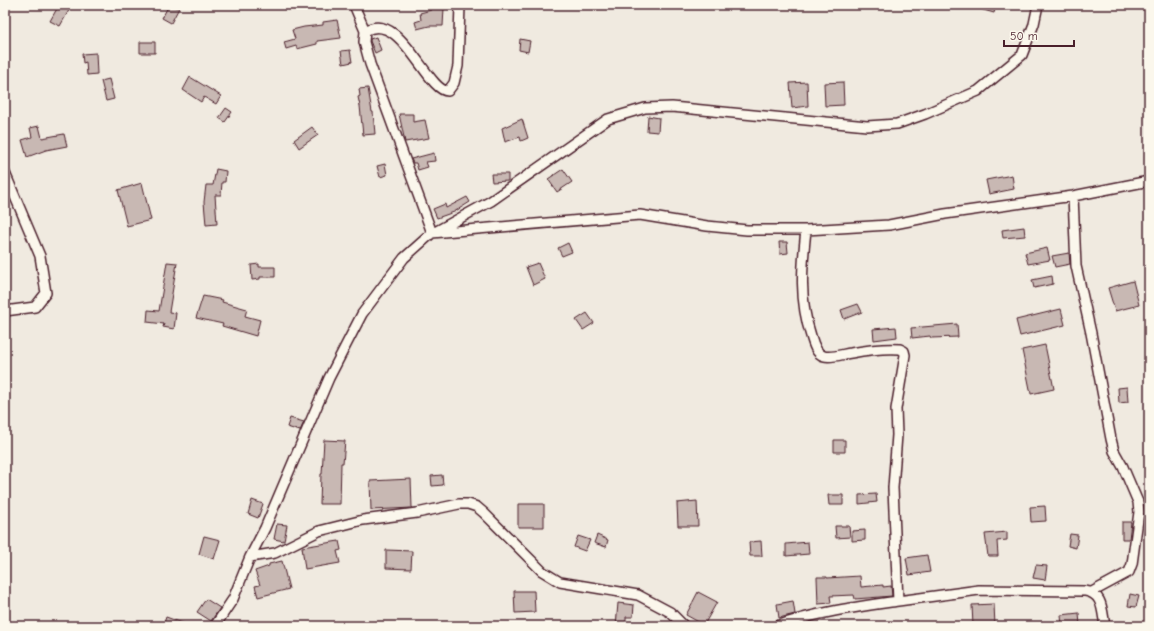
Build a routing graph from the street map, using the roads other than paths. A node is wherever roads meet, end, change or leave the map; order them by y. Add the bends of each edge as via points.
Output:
1 (354, 5) edge
2 (460, 5) edge
3 (1038, 5) edge
4 (365, 31) junction
5 (5, 173) edge
6 (1149, 181) edge
7 (1073, 196) junction
8 (806, 230) junction
9 (432, 233) junction
10 (5, 311) edge
11 (250, 557) junction
12 (1092, 592) junction
13 (898, 601) junction
14 (215, 626) edge
15 (684, 626) edge
16 (777, 626) edge
17 (1105, 626) edge

1 - 4 street
2 - 4 street via 458,66 454,83 448,91 440,88 393,32 371,27
3 - 9 street via 1022,55 978,91 925,114 897,124 867,126 672,107 645,108 608,119 491,201
4 - 9 street via 364,42 370,64
5 - 10 street via 40,256 46,293 35,307
6 - 7 street
7 - 8 street via 945,214 889,226
7 - 12 street via 1076,266 1111,439 1138,502 1129,572
8 - 9 street via 706,226 640,215
8 - 13 street via 801,271 802,299 807,324 820,354 833,356 900,348 905,355 896,409 893,488
9 - 11 street via 404,258 362,314 329,378 265,528
11 - 14 street via 233,599
11 - 15 street via 276,553 319,531 363,520 468,504 477,507 542,571 560,582 638,595 670,612
12 - 13 street via 979,590
12 - 17 street via 1099,599
13 - 16 street via 840,609

